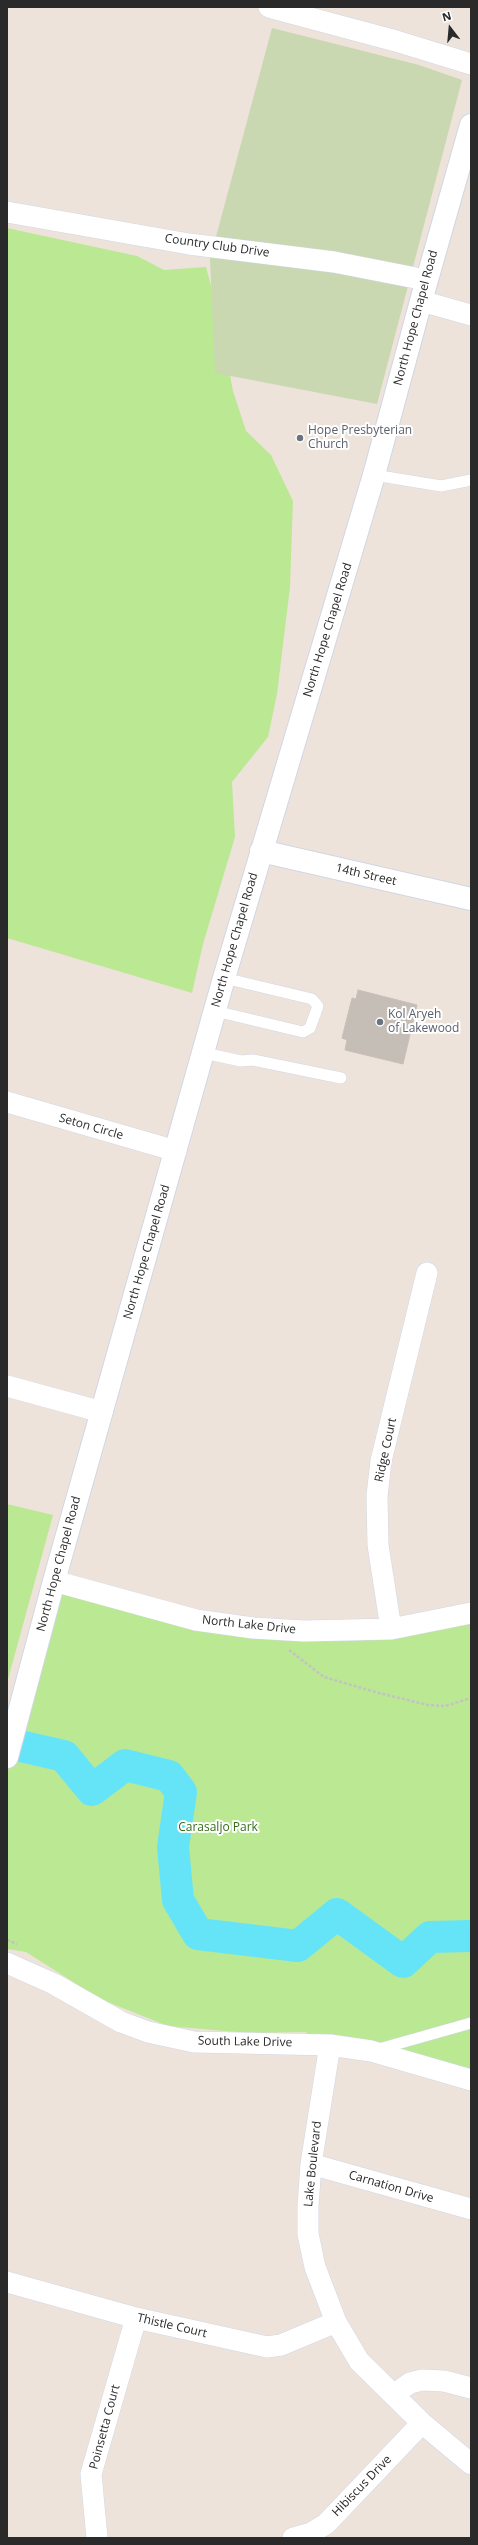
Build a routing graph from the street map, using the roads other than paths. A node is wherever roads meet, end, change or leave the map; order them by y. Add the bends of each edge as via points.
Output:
1 (269, 7) edge
2 (471, 64) edge
3 (471, 125) edge
4 (7, 212) edge
5 (426, 280) junction
6 (420, 301) junction
7 (471, 314) edge
8 (374, 476) junction
9 (471, 480) edge
10 (261, 851) junction
11 (471, 899) edge
12 (224, 978) junction
13 (215, 1011) junction
14 (204, 1053) junction
15 (341, 1078) dead end
16 (7, 1102) edge
17 (176, 1151) junction
18 (427, 1273) dead end
19 (7, 1386) edge
20 (102, 1412) junction
21 (54, 1581) junction
22 (471, 1613) edge
23 (391, 1629) junction
24 (7, 1757) edge
25 (7, 1963) edge
26 (471, 2023) edge
27 (330, 2045) junction
28 (371, 2051) junction
29 (471, 2080) edge
30 (311, 2164) junction
31 (471, 2209) edge
32 (7, 2282) edge
33 (136, 2318) junction
34 (336, 2322) junction
35 (471, 2388) edge
36 (393, 2395) junction
37 (422, 2423) junction
38 (471, 2464) edge
39 (97, 2538) edge
40 (293, 2538) edge

1 - 2 street
3 - 5 main road, North Hope Chapel Road
4 - 5 street, Country Club Drive via 188,244 334,262
5 - 6 main road, North Hope Chapel Road
6 - 7 street
6 - 8 main road, North Hope Chapel Road
8 - 9 lane via 441,486
8 - 10 main road, North Hope Chapel Road
10 - 11 main road, 14th Street
10 - 12 main road, North Hope Chapel Road
12 - 13 main road, North Hope Chapel Road
12 - 13 lane via 312,999 318,1006 310,1028 303,1032
13 - 14 main road, North Hope Chapel Road
14 - 15 lane
14 - 17 main road, North Hope Chapel Road
16 - 17 street, Seton Circle
17 - 20 main road, North Hope Chapel Road
18 - 23 street, Ridge Court via 381,1461 377,1496 378,1545
19 - 20 street
20 - 21 main road, North Hope Chapel Road
21 - 23 street, North Lake Drive via 168,1613 239,1626 304,1631
21 - 24 main road, North Hope Chapel Road
22 - 23 street, North Lake Drive
25 - 27 street, South Lake Drive via 54,1984 121,2022 148,2032 194,2042
26 - 28 lane via 404,2044
27 - 28 street, South Lake Drive
27 - 30 street, Lake Boulevard
28 - 29 street, South Lake Drive
30 - 31 street, Carnation Drive
30 - 34 street, Lake Boulevard via 308,2234 315,2267
32 - 33 street, Thistle Court
33 - 34 street, Thistle Court via 267,2347 281,2345
33 - 39 street, Poinsetta Court via 91,2474
34 - 36 street, Lake Boulevard via 359,2361
35 - 36 street via 444,2381 422,2380 410,2383
36 - 37 street, Lake Boulevard
37 - 38 street, Lake Boulevard
37 - 40 street, Hibiscus Drive via 326,2524

